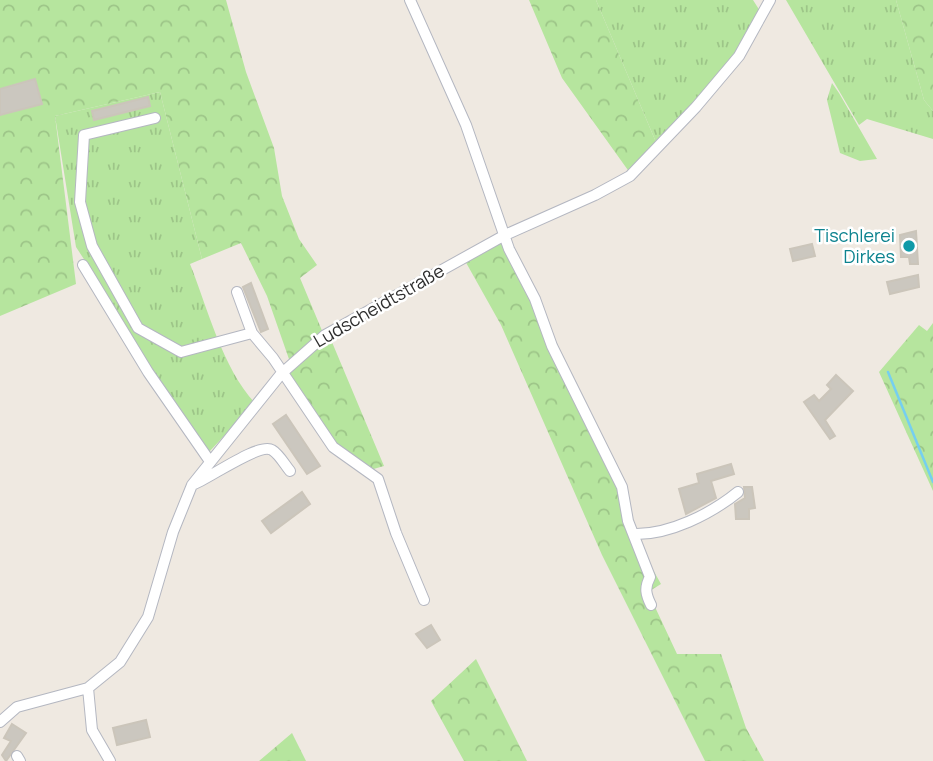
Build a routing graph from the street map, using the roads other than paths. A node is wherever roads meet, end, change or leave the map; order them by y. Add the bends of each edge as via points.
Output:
1 (410, 0) edge
2 (755, 0) edge
3 (770, 0) edge
4 (764, 11) junction
5 (155, 118) dead end
6 (505, 234) junction
7 (83, 265) dead end
8 (237, 292) dead end
9 (252, 333) junction
10 (281, 374) junction
11 (209, 460) junction
12 (290, 471) dead end
13 (192, 485) junction
14 (738, 492) dead end
15 (634, 534) junction
16 (424, 600) dead end
17 (651, 606) dead end
18 (88, 688) junction
19 (0, 722) edge
20 (110, 761) edge

1 - 6 street via 466,125
2 - 4 street
3 - 4 street, Ludscheidtstraße
4 - 6 street, Ludscheidtstraße via 725,74 629,176
5 - 9 street via 84,135 80,202 92,246 138,328 166,345 181,352
6 - 10 street, Ludscheidtstraße via 325,335
6 - 15 street via 556,354 622,487
7 - 11 street
8 - 9 street
9 - 10 street
10 - 11 street, Ludscheidtstraße
10 - 16 street via 333,447 378,479
11 - 13 street, Ludscheidtstraße
12 - 13 street via 274,450 267,448
13 - 18 street, Ludscheidtstraße via 142,631 120,662
14 - 15 street via 718,508 649,535
15 - 17 street via 650,577 646,595
18 - 19 street, Ludscheidtstraße via 17,707
18 - 20 street via 92,730

